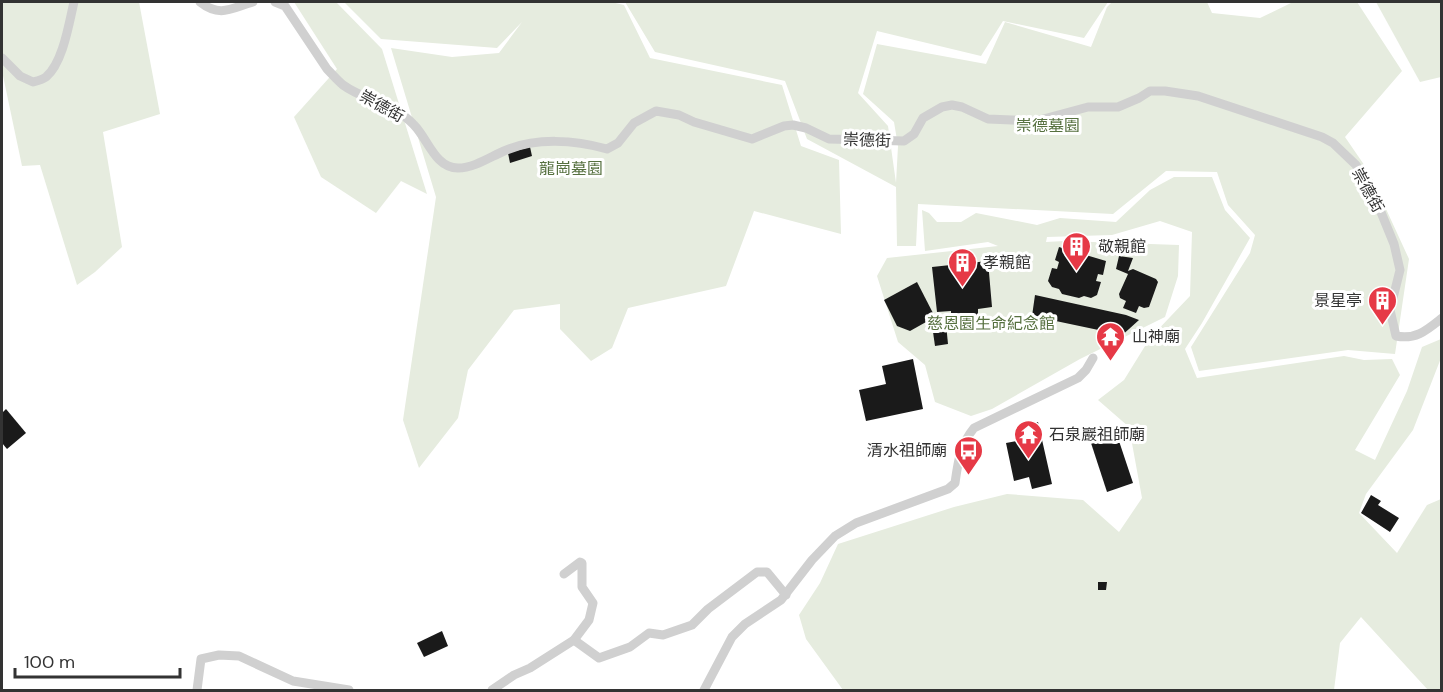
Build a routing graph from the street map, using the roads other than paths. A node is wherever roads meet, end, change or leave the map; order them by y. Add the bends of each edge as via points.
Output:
1 (74, 2) edge
2 (201, 2) edge
3 (253, 2) edge
4 (275, 2) edge
5 (2, 58) edge
6 (1442, 318) edge
7 (1093, 358) dead end
8 (564, 574) dead end
9 (786, 595) junction
10 (574, 640) junction
11 (197, 690) edge
12 (349, 690) edge
13 (492, 690) edge
14 (704, 690) edge

1 - 5 street via 62,48 44,79 33,82 20,76
2 - 3 street via 214,10 227,11
4 - 6 street, 崇德街 via 285,6 327,69 344,86 399,112 413,124 437,158 457,168 525,144 574,142 608,149 634,123 656,111 752,139 793,125 829,139 904,141 914,134 923,118 952,105 988,118 1036,122 1088,107 1118,107 1150,91 1198,96 1333,143 1356,165 1376,200 1400,262 1390,310 1396,336 1413,337
7 - 9 street via 1078,378 974,428 960,451 955,483 939,494 856,524 835,536
8 - 10 street via 582,562 582,587 593,603 589,620
9 - 10 street via 767,572 757,572 692,626 679,631 649,633 630,647 599,658
9 - 14 street via 732,637
10 - 13 street
11 - 12 street via 201,658 219,655 239,656 293,681

